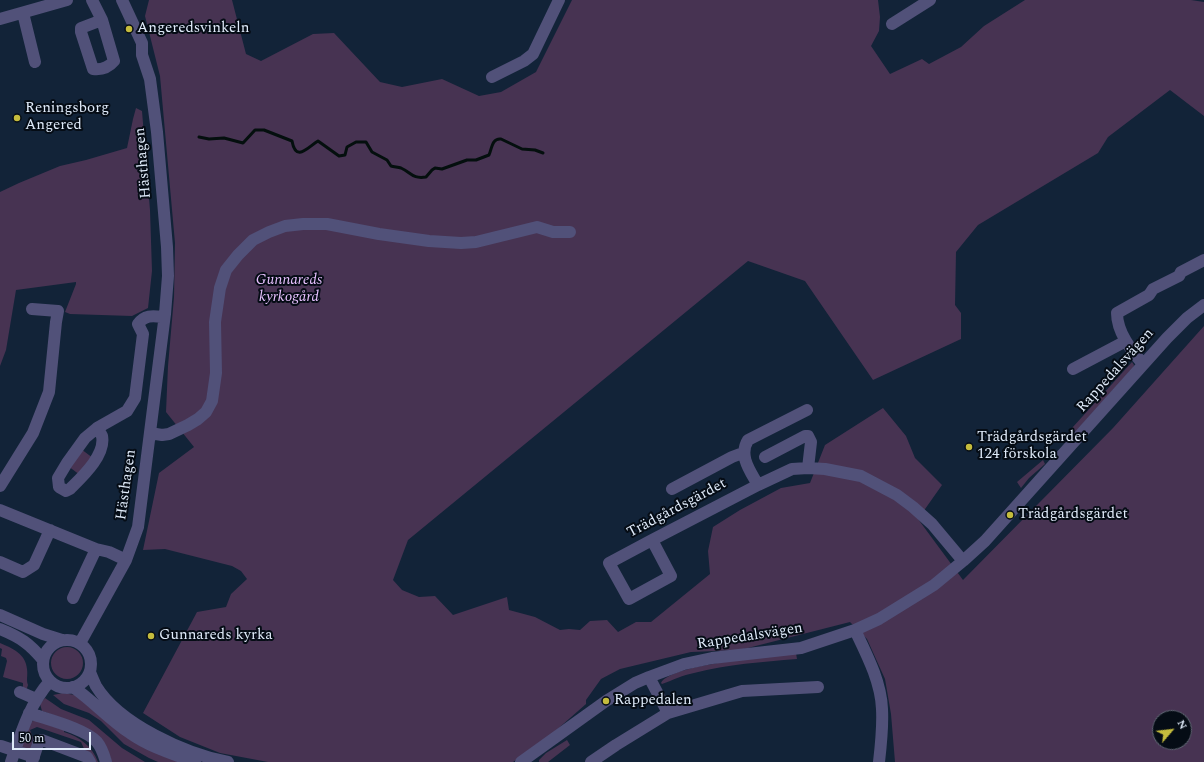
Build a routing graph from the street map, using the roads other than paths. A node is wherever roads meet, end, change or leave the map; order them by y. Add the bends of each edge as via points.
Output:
1 (67, 0) edge
2 (92, 0) edge
3 (117, 0) edge
4 (122, 0) edge
5 (559, 0) edge
6 (930, 0) edge
7 (23, 13) junction
8 (0, 19) edge
9 (102, 20) dead end
10 (892, 24) dead end
11 (142, 55) junction
12 (35, 62) dead end
13 (492, 77) dead end
14 (570, 232) dead end
15 (1204, 260) edge
16 (1204, 305) edge
17 (32, 309) dead end
18 (164, 317) junction
19 (1126, 341) junction
20 (1143, 364) junction
21 (1073, 369) dead end
22 (807, 410) dead end
23 (98, 428) junction
24 (150, 433) junction
25 (744, 456) junction
26 (764, 457) dead end
27 (808, 468) junction
28 (758, 485) junction
29 (0, 486) edge
30 (672, 489) dead end
31 (0, 510) edge
32 (50, 530) junction
33 (652, 540) junction
34 (96, 549) junction
35 (126, 560) junction
36 (0, 562) edge
37 (963, 562) junction
38 (72, 598) dead end
39 (0, 615) edge
40 (0, 629) edge
41 (855, 630) junction
42 (62, 640) junction
43 (80, 643) junction
44 (43, 660) junction
45 (90, 672) junction
46 (649, 676) junction
47 (50, 681) junction
48 (73, 687) junction
49 (818, 688) dead end
50 (20, 692) dead end
51 (36, 699) junction
52 (29, 713) junction
53 (668, 713) junction
54 (1, 746) dead end
55 (13, 756) edge
56 (33, 760) edge
57 (527, 760) edge
58 (90, 762) edge
59 (106, 762) edge
60 (195, 762) edge
61 (228, 762) edge
62 (591, 762) edge
63 (879, 762) edge

1 - 7 street
2 - 9 street
3 - 11 street, Hästhagen
4 - 11 street, Hästhagen via 142,43
5 - 13 street via 533,54
6 - 10 street
7 - 8 street
7 - 12 street
11 - 18 street, Hästhagen via 154,103 165,217 168,276
14 - 24 street via 553,232 537,227 476,242 461,243 379,234 327,224 285,226 269,232 253,240 226,270 220,288 215,322 216,373 212,400 206,412 169,434
15 - 19 street via 1117,313 1117,321
16 - 20 street, Rappedalsvägen via 1187,318
17 - 29 street via 58,311 49,392 33,433
18 - 23 street via 148,316 141,319 138,324 143,334 135,398 127,411
18 - 24 street, Hästhagen
19 - 20 street
19 - 21 street
20 - 37 street, Rappedalsvägen via 1010,515
22 - 25 street via 748,440
23 - 23 street via 85,438 66,463 58,478 59,487 66,491 70,489 91,467 100,450 102,437
24 - 35 street, Hästhagen via 138,527
25 - 28 street
25 - 30 street via 740,454 732,457
26 - 27 street via 808,436 811,442
27 - 28 street, Trädgårdsgärdet via 792,469
27 - 37 street, Trädgårdsgärdet via 861,476 897,495 932,524
28 - 33 street, Trädgårdsgärdet
31 - 32 street
32 - 34 street
32 - 36 street via 34,565 23,572
33 - 33 street, Trädgårdsgärdet via 609,563 629,599 671,576
34 - 35 street
34 - 38 street
35 - 43 street, Hästhagen
37 - 41 street, Rappedalsvägen via 934,585 879,619
39 - 42 street
40 - 44 street via 16,635
41 - 46 street, Rappedalsvägen via 801,648 712,658
41 - 63 street via 877,681 882,708
42 - 43 street
42 - 44 street via 48,649
43 - 45 street via 90,656
44 - 47 street via 44,672
45 - 48 street via 85,680
45 - 61 street via 97,687 116,709 132,721 173,745 195,754
46 - 53 street
46 - 57 street, Rappedalsvägen via 606,700
47 - 48 street via 61,687
47 - 51 street
48 - 60 street via 131,734 153,746
49 - 53 street via 742,691
50 - 51 street
51 - 52 street
52 - 55 street
52 - 59 street via 87,734 97,742
53 - 62 street
54 - 55 street
55 - 56 street
56 - 58 street via 38,744 42,740 87,756

